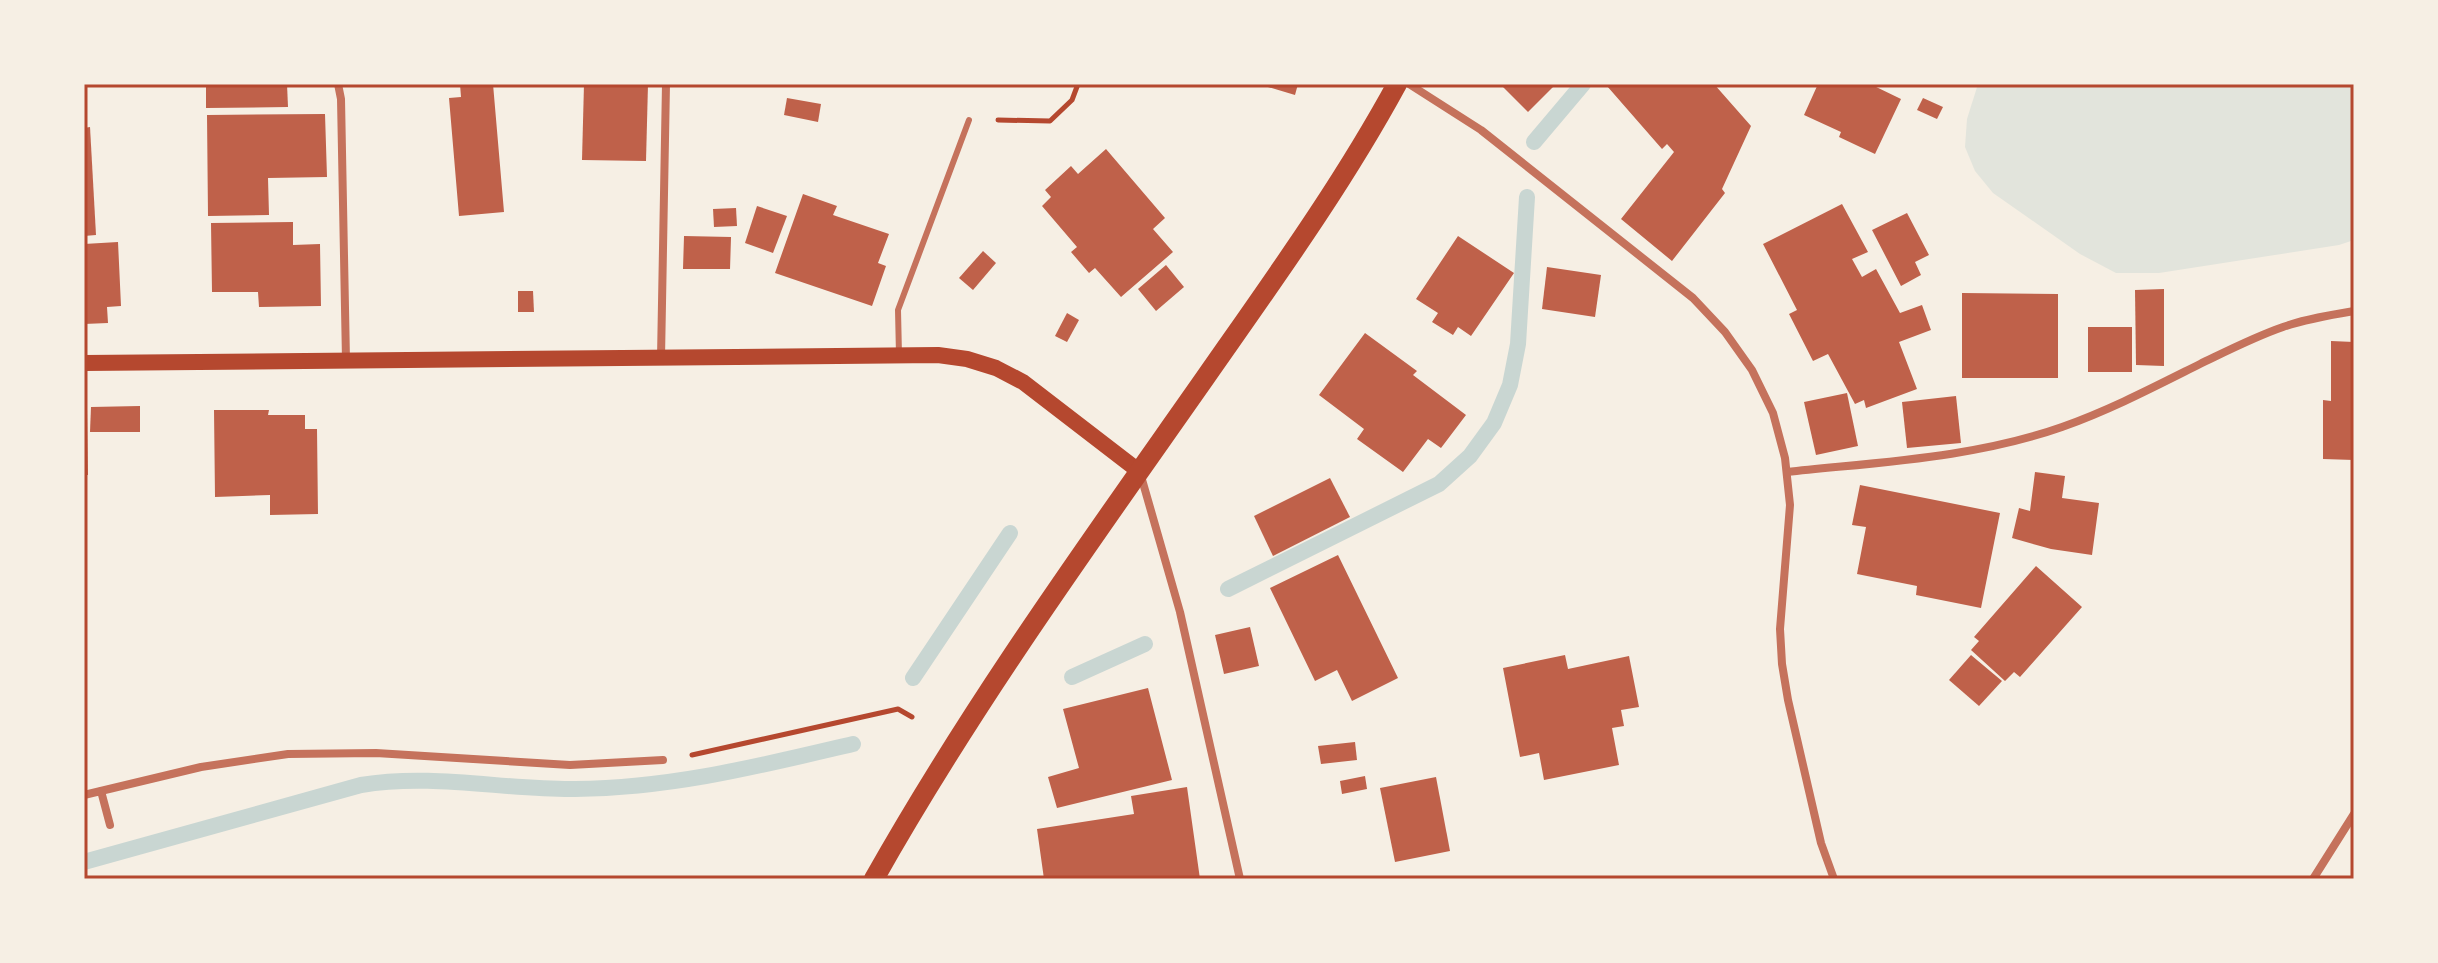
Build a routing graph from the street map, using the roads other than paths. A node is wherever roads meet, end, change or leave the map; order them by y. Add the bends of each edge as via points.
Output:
1 (338, 84) edge
2 (666, 84) edge
3 (1397, 84) edge
4 (1409, 84) edge
5 (969, 120) road end
6 (2354, 311) edge
7 (899, 355) junction
8 (661, 358) junction
9 (346, 360) junction
10 (84, 363) edge
11 (1140, 472) junction
12 (1787, 472) junction
13 (663, 760) road end
14 (101, 791) junction
15 (84, 795) edge
16 (2354, 814) edge
17 (110, 825) dead end
18 (874, 879) edge
19 (1240, 879) edge
20 (1834, 879) edge
21 (2313, 879) edge

1 - 9 street
2 - 8 street
3 - 11 main road via 1290,258
4 - 12 street via 1481,130 1693,298 1752,370 1773,413
5 - 7 lane via 898,310
6 - 12 street via 2282,327 2116,406 2017,440 1943,455
7 - 8 main road
7 - 11 main road via 938,355 996,368 1023,382
8 - 9 main road
9 - 10 main road
11 - 18 main road via 1019,647
11 - 19 street via 1180,612
12 - 20 street via 1782,664 1821,843
13 - 14 street via 570,765 376,753 288,754 201,767
14 - 15 street
14 - 17 street
16 - 21 street

